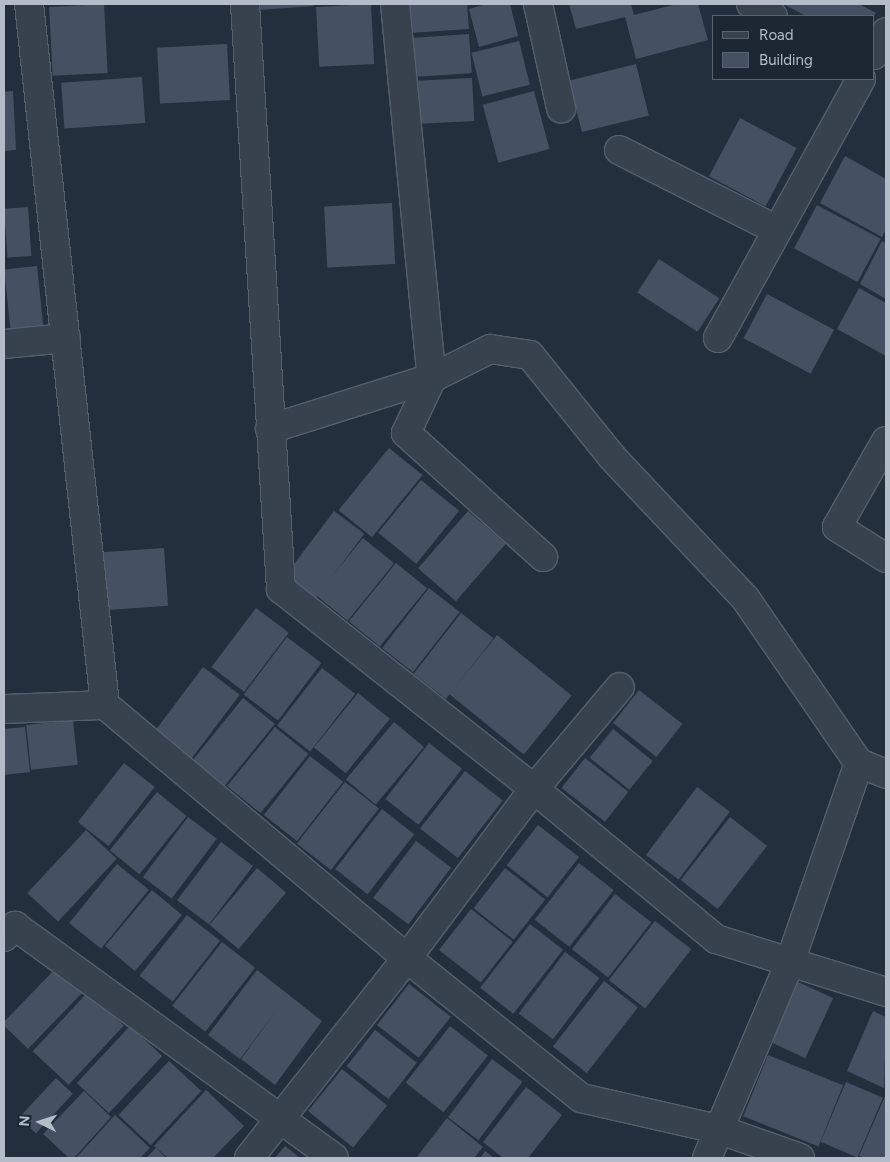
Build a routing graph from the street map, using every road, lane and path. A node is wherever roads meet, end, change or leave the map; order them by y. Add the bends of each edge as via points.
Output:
1 (29, 4) edge
2 (245, 4) edge
3 (396, 4) edge
4 (538, 4) edge
5 (752, 4) edge
6 (771, 15) edge
7 (886, 32) edge
8 (875, 53) edge
9 (860, 80) edge
10 (561, 108) dead end
11 (619, 150) dead end
12 (777, 230) junction
13 (66, 338) junction
14 (718, 338) dead end
15 (4, 344) edge
16 (432, 378) junction
17 (270, 429) junction
18 (886, 441) edge
19 (543, 557) dead end
20 (886, 558) edge
21 (620, 687) dead end
22 (105, 705) junction
23 (4, 709) edge
24 (859, 763) junction
25 (886, 774) edge
26 (534, 789) junction
27 (4, 937) edge
28 (407, 958) junction
29 (790, 962) junction
30 (886, 992) edge
31 (279, 1119) junction
32 (718, 1129) junction
33 (249, 1158) edge
34 (334, 1158) edge
35 (707, 1158) edge
36 (800, 1158) edge

1 - 13 street
2 - 17 street
3 - 16 street
4 - 10 street
5 - 6 street
7 - 8 street
9 - 12 street
11 - 12 street
12 - 14 street
13 - 15 street
13 - 22 street
16 - 17 street
16 - 19 street via 406,433
16 - 24 street via 490,349 530,354 612,457 745,598
17 - 26 street via 280,589
18 - 20 street via 837,527
21 - 26 street
22 - 23 street
22 - 28 street
24 - 25 street
24 - 29 street
26 - 28 street
26 - 29 street via 716,939
27 - 31 street via 15,926
28 - 31 street
28 - 32 street via 581,1098
29 - 30 street
29 - 32 street
31 - 33 street
31 - 34 street
32 - 35 street
32 - 36 street

